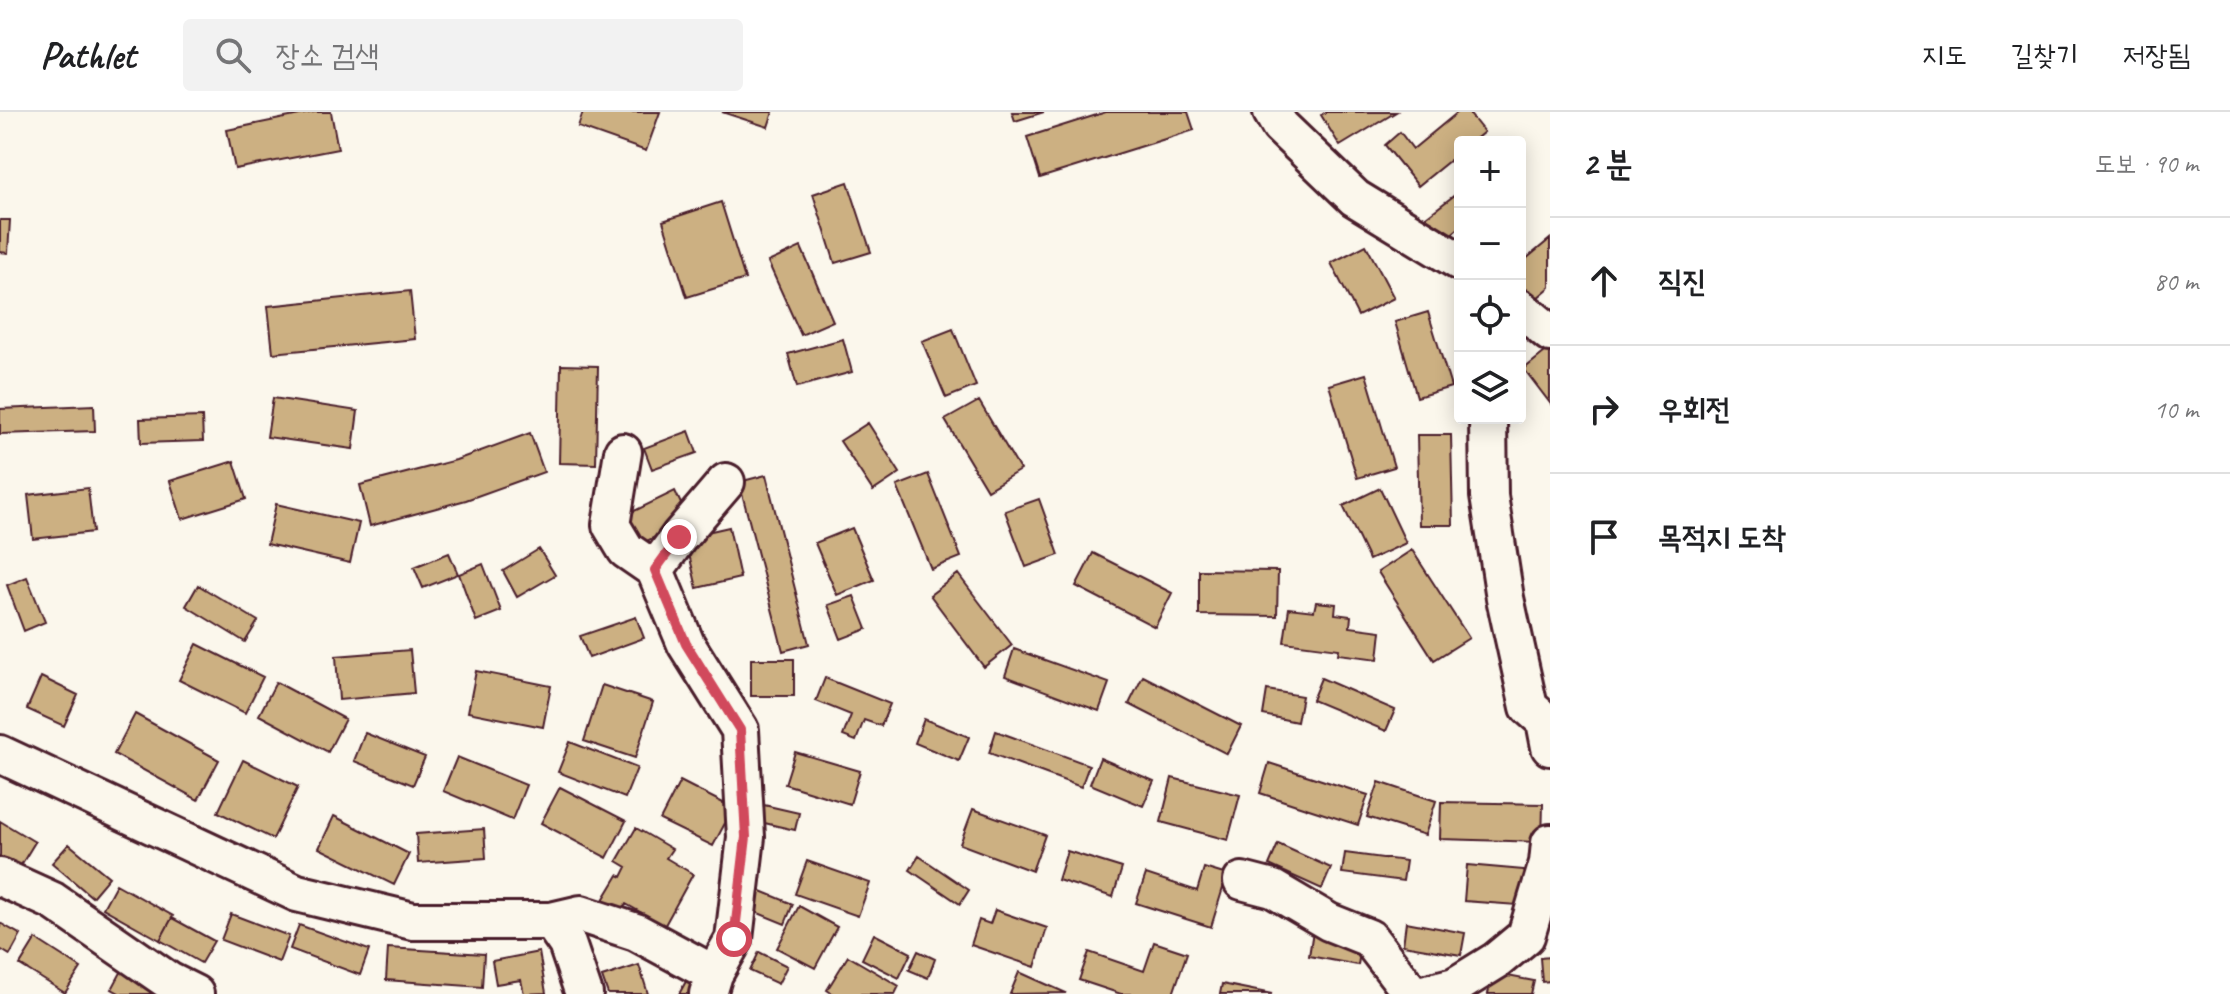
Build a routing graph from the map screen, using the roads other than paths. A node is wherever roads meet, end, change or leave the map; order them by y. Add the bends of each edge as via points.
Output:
1 (1272, 112) edge
2 (1454, 258) edge
3 (1526, 315) edge
4 (1542, 335) edge
5 (1488, 424) edge
6 (623, 452) dead end
7 (726, 482) dead end
8 (655, 570) junction
9 (1550, 747) edge
10 (0, 754) edge
11 (1550, 843) edge
12 (0, 877) edge
13 (1242, 881) dead end
14 (551, 921) junction
15 (711, 984) edge
16 (195, 994) edge
17 (584, 994) edge
18 (1412, 994) edge
19 (1423, 994) edge

1 - 2 street via 1355,198
3 - 4 street
5 - 9 street via 1489,496 1505,598 1529,707 1545,721
6 - 8 street via 611,525 626,550
7 - 8 street
8 - 15 street via 686,644 740,730 746,837 734,939
10 - 14 street via 297,893 413,921
11 - 19 street via 1526,936 1455,986
12 - 16 street via 53,901
13 - 18 street via 1273,889 1369,938
14 - 15 street via 581,914 636,932
14 - 17 street via 567,944

